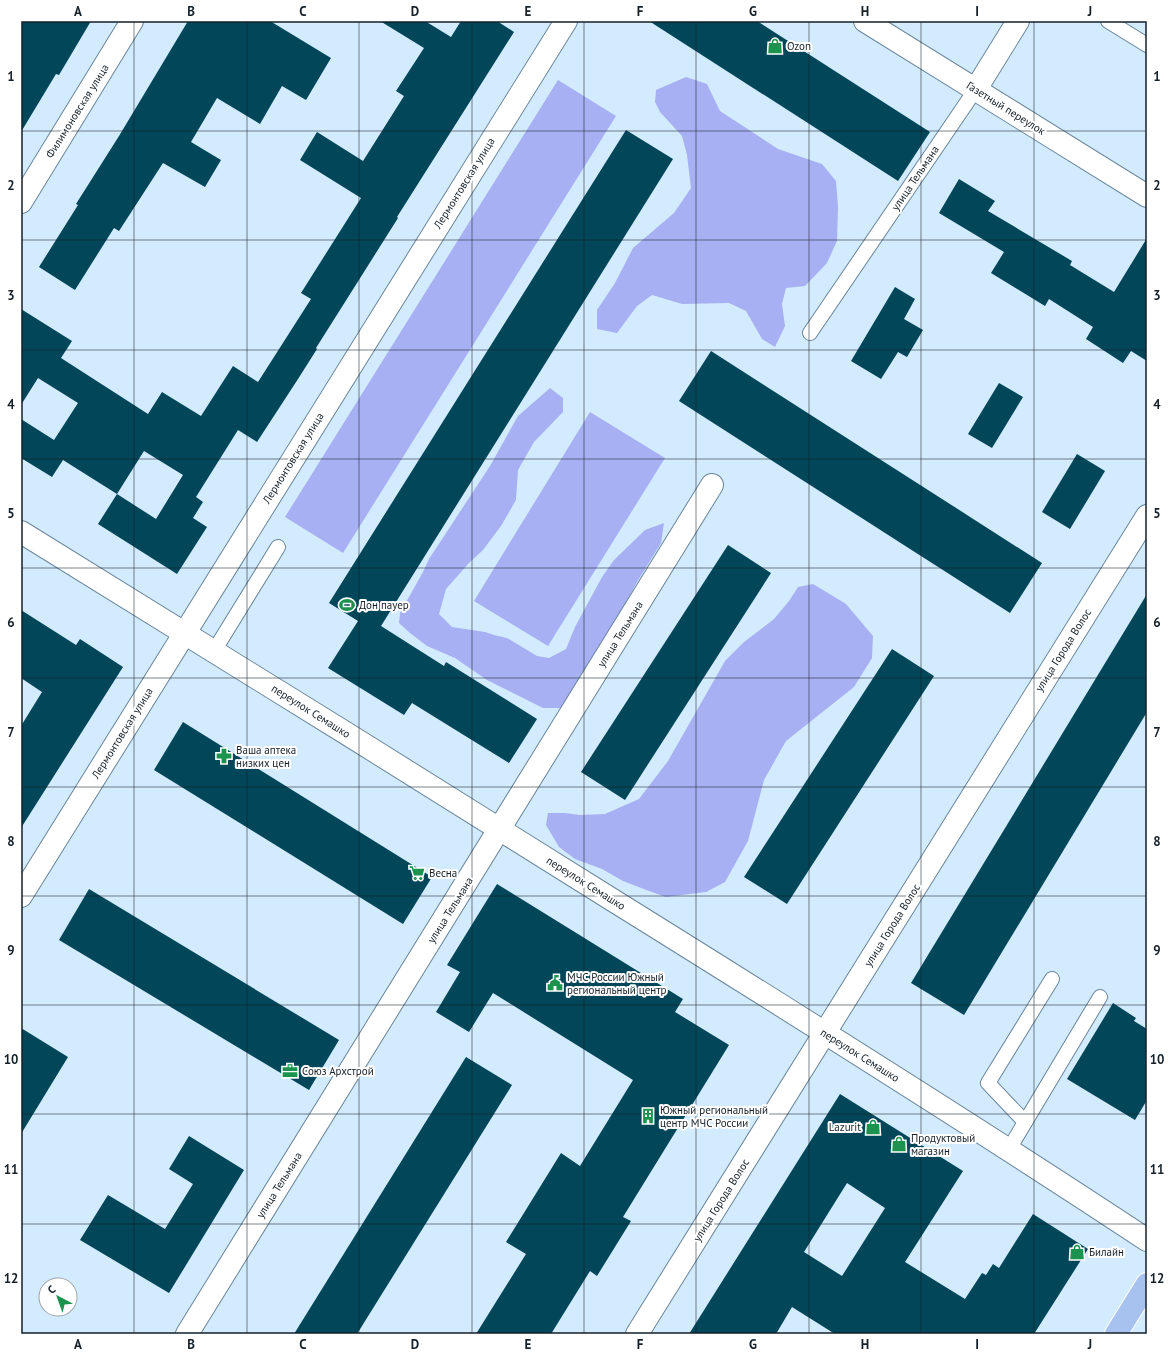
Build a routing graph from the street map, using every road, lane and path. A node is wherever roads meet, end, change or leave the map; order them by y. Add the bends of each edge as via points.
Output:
1 (132, 21) edge
2 (566, 21) edge
3 (865, 21) edge
4 (1018, 21) edge
5 (1108, 21) edge
6 (1147, 45) edge
7 (976, 89) junction
8 (1147, 196) edge
9 (21, 202) edge
10 (810, 333) dead end
11 (712, 485) dead end
12 (1147, 516) edge
13 (21, 532) edge
14 (278, 547) dead end
15 (185, 632) junction
16 (214, 651) junction
17 (500, 830) junction
18 (21, 896) edge
19 (1052, 979) dead end
20 (1100, 997) dead end
21 (825, 1033) junction
22 (1025, 1122) junction
23 (1009, 1149) junction
24 (1147, 1240) edge
25 (1147, 1284) edge
26 (186, 1334) edge
27 (637, 1334) edge
28 (1116, 1334) edge

1 - 9 street, Филимоновская улица
2 - 15 street, Лермонтовская улица
3 - 7 street, Газетный переулок
4 - 7 street, улица Тельмана
5 - 6 lane
7 - 8 street, Газетный переулок
7 - 10 lane, улица Тельмана
11 - 17 street, улица Тельмана
12 - 21 street, улица Города Волос
13 - 15 street, переулок Семашко
14 - 16 lane
15 - 16 street, переулок Семашко
15 - 18 street, Лермонтовская улица
16 - 17 street, переулок Семашко
17 - 21 street, переулок Семашко
17 - 26 street, улица Тельмана
19 - 22 lane via 988,1083
20 - 22 lane
21 - 23 street, переулок Семашко
21 - 27 street, улица Города Волос
22 - 23 lane
23 - 24 street, переулок Семашко
25 - 28 main road

